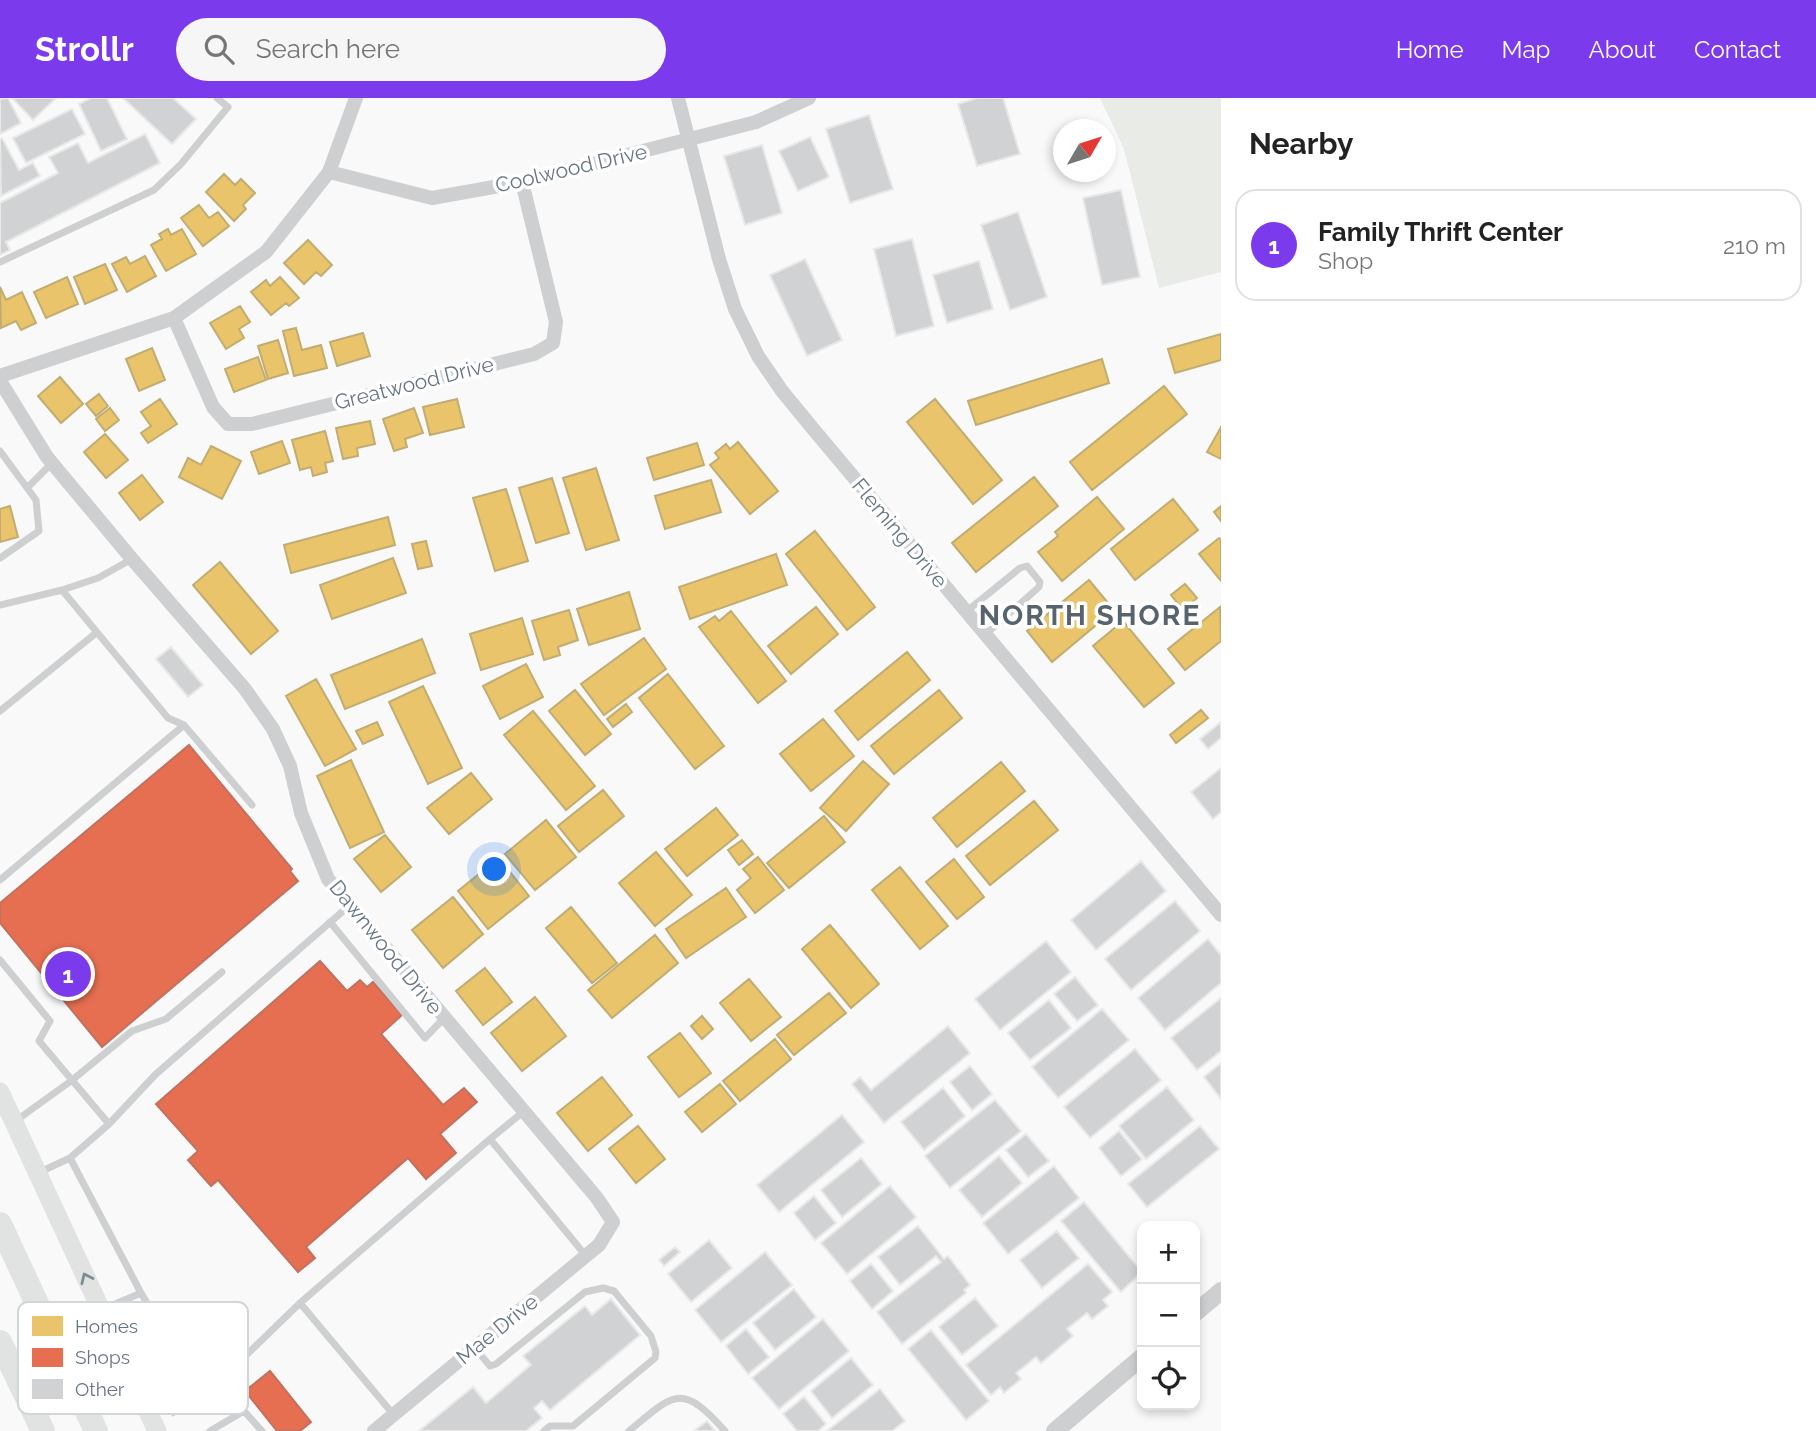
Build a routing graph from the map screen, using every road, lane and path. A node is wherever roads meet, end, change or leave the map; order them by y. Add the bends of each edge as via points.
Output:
1 (217, 98) edge
2 (356, 98) edge
3 (678, 98) edge
4 (809, 98) edge
5 (689, 140) junction
6 (329, 172) junction
7 (522, 182) junction
8 (0, 262) edge
9 (174, 318) junction
10 (0, 376) edge
11 (0, 381) edge
12 (0, 452) edge
13 (52, 463) junction
14 (28, 487) junction
15 (0, 558) edge
16 (132, 559) junction
17 (62, 590) junction
18 (0, 605) edge
19 (966, 612) junction
20 (96, 633) junction
21 (985, 635) junction
22 (0, 711) edge
23 (184, 725) junction
24 (252, 804) dead end
25 (2, 876) edge
26 (351, 904) junction
27 (1221, 915) edge
28 (330, 922) junction
29 (0, 960) edge
30 (222, 972) dead end
31 (444, 1018) junction
32 (71, 1081) junction
33 (0, 1092) edge
34 (524, 1111) junction
35 (14, 1122) junction
36 (110, 1124) junction
37 (490, 1139) junction
38 (70, 1158) junction
39 (37, 1173) junction
40 (613, 1222) joint
41 (0, 1224) edge
42 (586, 1256) junction
43 (1221, 1291) edge
44 (141, 1293) junction
45 (36, 1302) edge
46 (96, 1302) edge
47 (120, 1302) edge
48 (146, 1302) edge
49 (300, 1303) junction
50 (1200, 1309) edge
51 (0, 1342) edge
52 (474, 1347) junction
53 (248, 1353) edge
54 (1137, 1367) edge
55 (18, 1379) edge
56 (35, 1414) edge
57 (88, 1414) edge
58 (174, 1414) edge
59 (176, 1414) edge
60 (239, 1414) edge
61 (247, 1414) edge
62 (393, 1414) junction
63 (158, 1423) edge
64 (43, 1431) edge
65 (96, 1431) edge
66 (210, 1431) edge
67 (262, 1431) edge
68 (374, 1431) edge
69 (544, 1431) edge
70 (629, 1431) edge
71 (726, 1431) edge
72 (1055, 1431) edge

1 - 8 lane via 228,107 154,190
2 - 6 street
3 - 5 street, Fleming Drive
4 - 5 street, Coolwood Drive via 756,122
5 - 7 street, Coolwood Drive
5 - 19 street, Fleming Drive via 719,259 735,309 758,356
6 - 7 street, Coolwood Drive via 432,198
6 - 9 street via 266,252
7 - 9 street, Greatwood Drive via 556,322 553,343 534,354 252,424 228,424 213,407
9 - 10 street
11 - 13 street, Dawnwood Drive
12 - 14 lane
13 - 14 lane
13 - 16 street, Dawnwood Drive
14 - 15 lane via 36,500 39,531
16 - 17 lane via 98,578
16 - 26 street, Dawnwood Drive via 273,729 328,879
17 - 18 lane
17 - 20 lane
19 - 21 street, Fleming Drive
19 - 21 lane via 1027,566 1040,587
20 - 22 lane
20 - 23 lane via 168,718
21 - 27 street, Fleming Drive
23 - 24 lane
23 - 25 lane
26 - 28 lane
26 - 31 street, Dawnwood Drive
28 - 31 lane via 425,1038
28 - 36 lane via 156,1074
29 - 32 lane via 50,1021 39,1041
30 - 32 lane via 166,1019 132,1031
31 - 34 street, Dawnwood Drive
32 - 35 lane
32 - 36 lane
33 - 35 main road
34 - 37 lane
34 - 40 street, Dawnwood Drive
35 - 39 main road
36 - 38 lane
37 - 42 lane
37 - 49 lane
38 - 39 lane
38 - 44 lane
46 -> 39 main road
40 - 42 street, Mae Drive
41 - 45 highway
42 - 52 street, Mae Drive
43 - 50 street
44 - 47 lane
44 - 48 lane
49 - 53 lane
49 - 62 lane
51 - 55 highway
52 - 62 street, Mae Drive
52 - 69 lane via 487,1364 496,1364 594,1288 614,1291 644,1327 651,1336 655,1358 573,1426 550,1426
54 - 72 street
56 - 64 highway
57 - 65 highway
58 - 63 path
59 - 63 path
60 - 66 lane
61 - 67 lane
62 - 68 street, Mae Drive
70 - 71 lane via 674,1399 698,1403

